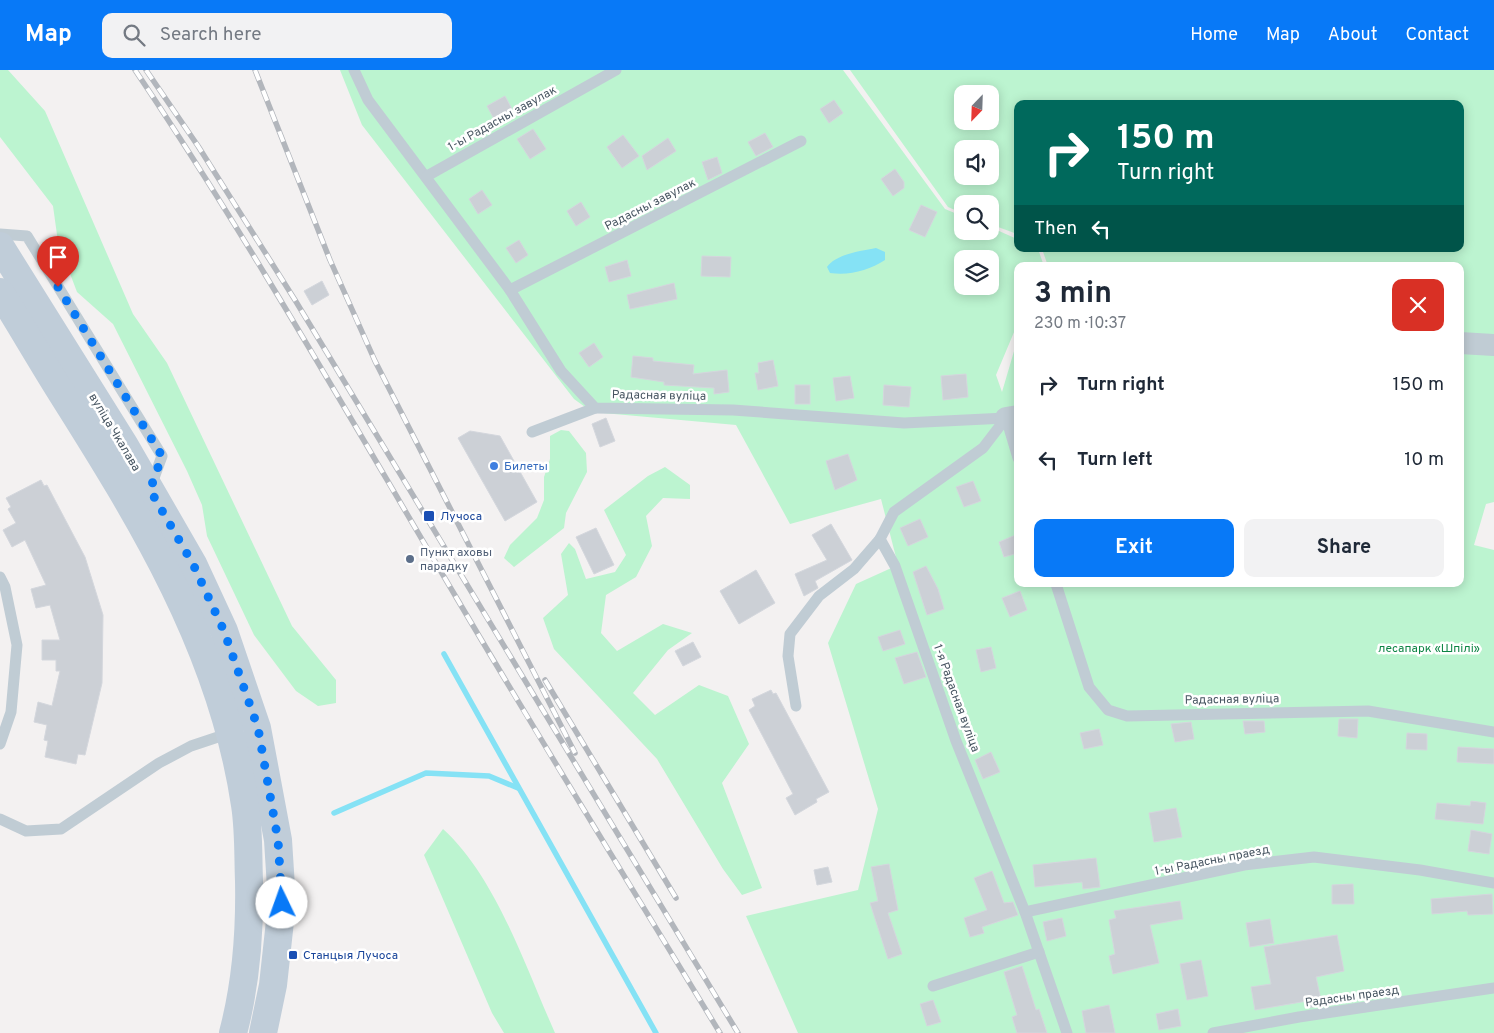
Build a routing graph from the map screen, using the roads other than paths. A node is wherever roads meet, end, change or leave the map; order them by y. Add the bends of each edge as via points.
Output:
1 (354, 70) edge
2 (616, 70) edge
3 (801, 141) dead end
4 (427, 176) junction
5 (0, 234) edge
6 (0, 246) edge
7 (510, 290) junction
8 (0, 292) edge
9 (1464, 343) edge
10 (1494, 345) edge
11 (595, 408) junction
12 (1012, 417) edge
13 (1014, 431) edge
14 (532, 432) dead end
15 (150, 490) junction
16 (880, 539) junction
17 (0, 577) edge
18 (1057, 587) edge
19 (796, 706) dead end
20 (258, 728) junction
21 (1494, 732) edge
22 (230, 734) junction
23 (0, 744) edge
24 (0, 819) edge
25 (1494, 883) edge
26 (1025, 912) junction
27 (1039, 952) junction
28 (933, 986) dead end
29 (1494, 988) edge
30 (233, 1033) edge
31 (263, 1033) edge
32 (1067, 1033) edge
33 (1213, 1033) edge

1 - 4 lane, Радасная вуліца via 368,100
2 - 4 lane, 1-ы Радасны завулак
3 - 7 lane, Радасны завулак
4 - 7 lane, Радасная вуліца
5 - 15 lane via 27,236 162,456
6 - 15 main road, вуліца Чкалава
7 - 11 lane, Радасная вуліца via 561,371
8 - 22 main road, вуліца Чкалава via 101,455 175,585 205,652
9 - 10 street
11 - 12 lane, Радасная вуліца via 733,410 904,423
11 - 14 lane
12 - 13 lane
12 - 16 lane via 983,448 894,512
15 - 20 main road, вуліца Чкалава via 193,564 224,631
16 - 19 lane via 854,569 819,596 790,634 788,656
16 - 26 lane, 1-я Радасная вуліца via 895,566 956,741
17 - 23 lane via 17,645 10,712
18 - 21 lane, Радасная вуліца via 1089,687 1108,710 1127,716 1368,711
20 - 22 street
20 - 31 main road, вуліца Чкалава via 278,840 282,903 273,985
22 - 24 lane via 192,746 159,763 61,829 26,831
22 - 30 main road, вуліца Чкалава via 246,806 249,910 243,995
25 - 26 lane, 1-ы Радасны праезд via 1314,857 1244,865
26 - 27 lane, 1-я Радасная вуліца
27 - 28 lane
27 - 32 lane, 1-я Радасная вуліца
29 - 33 lane, Радасны праезд

